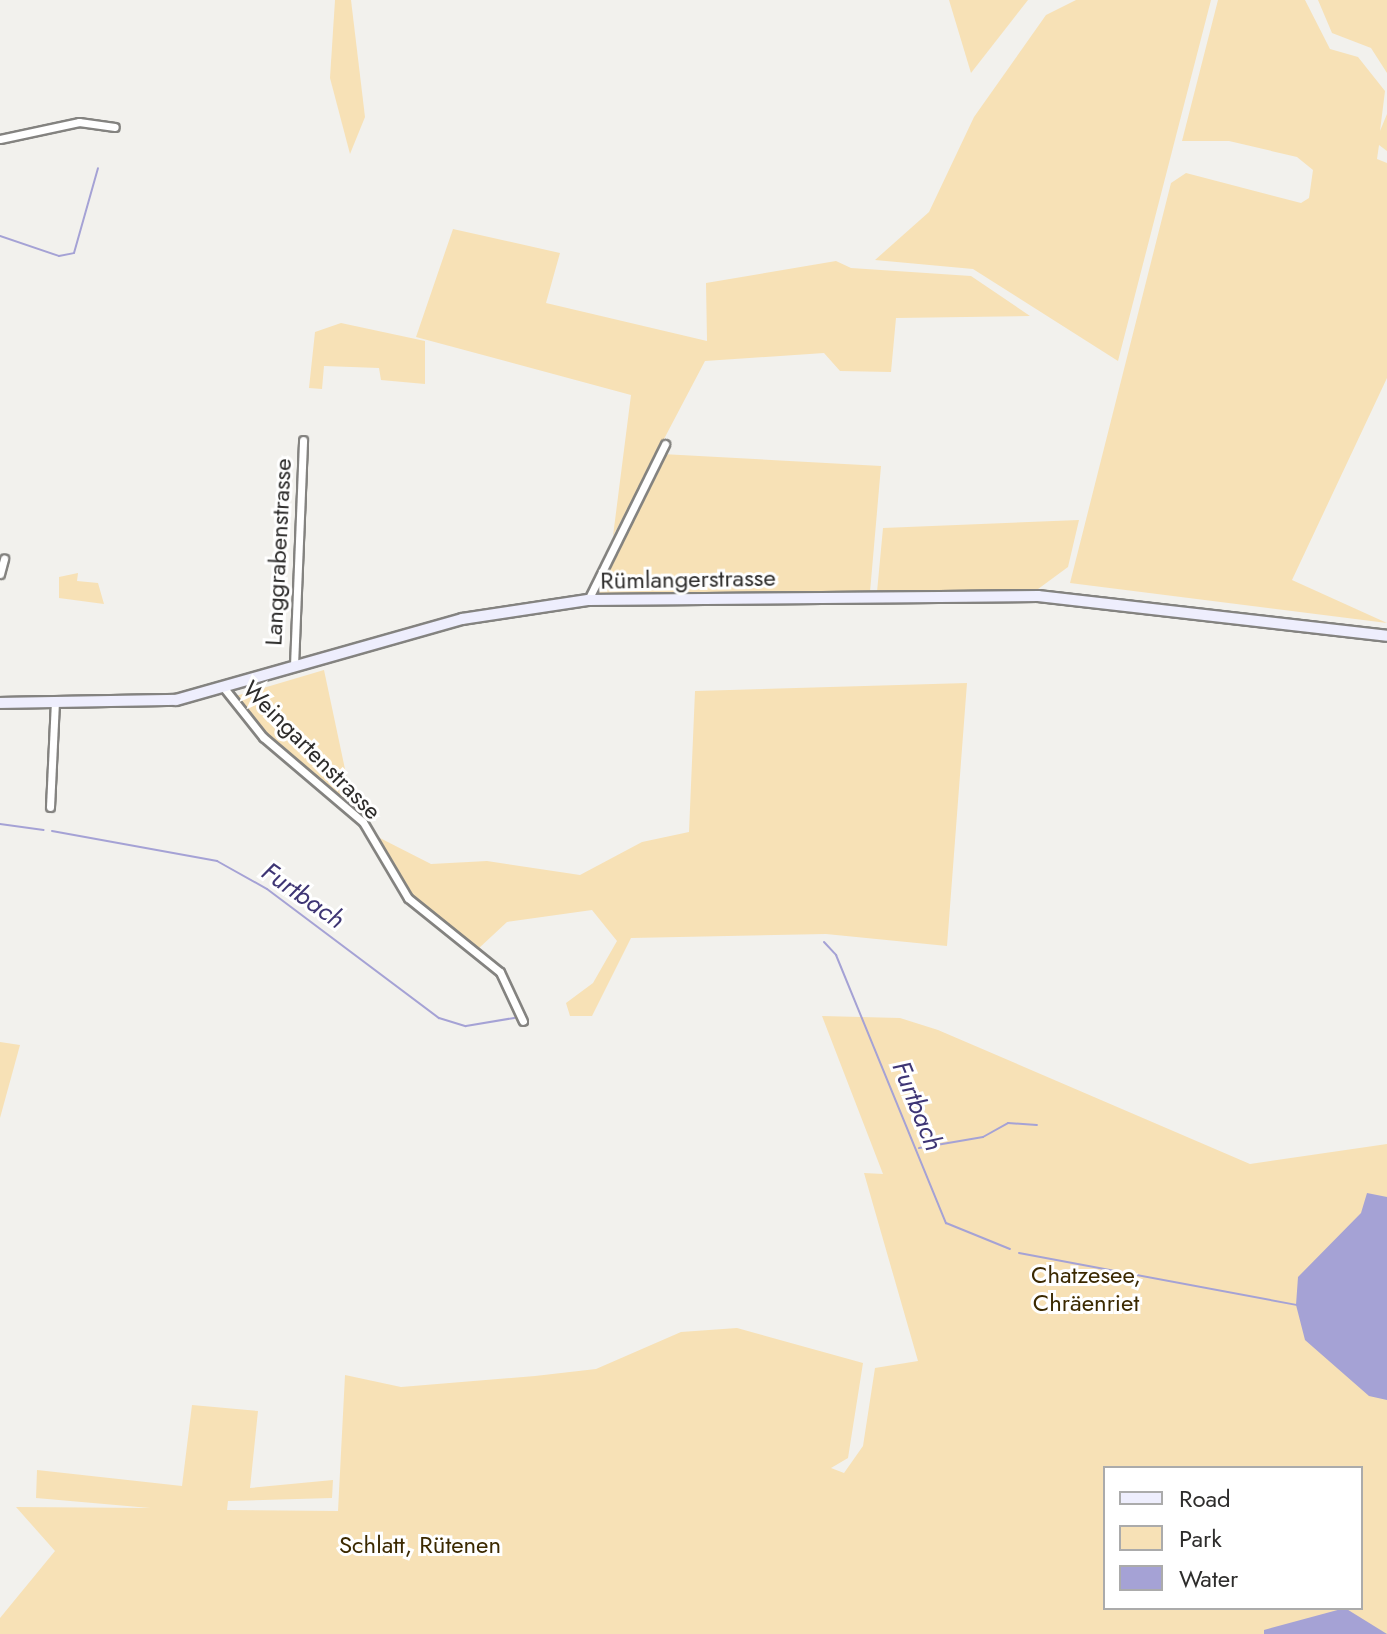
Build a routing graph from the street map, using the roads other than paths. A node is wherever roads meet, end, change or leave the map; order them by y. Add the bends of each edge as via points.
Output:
1 (115, 127) dead end
2 (0, 139) edge
3 (303, 440) dead end
4 (665, 444) dead end
5 (4, 559) dead end
6 (0, 574) edge
7 (588, 600) junction
8 (1387, 636) edge
9 (294, 666) junction
10 (224, 688) junction
11 (54, 698) junction
12 (0, 703) edge
13 (50, 807) dead end
14 (523, 1021) dead end

1 - 2 street via 79,122
3 - 9 street, Langgrabenstrasse
4 - 7 street
5 - 6 street
7 - 8 street, Rümlangerstrasse via 1048,596
7 - 9 street, Rümlangerstrasse via 483,613
9 - 10 street, Rümlangerstrasse
10 - 11 street, Rümlangerstrasse via 162,702
10 - 14 street, Weingartenstrasse via 263,737 363,822 408,898 500,972
11 - 12 street, Rümlangerstrasse
11 - 13 street

